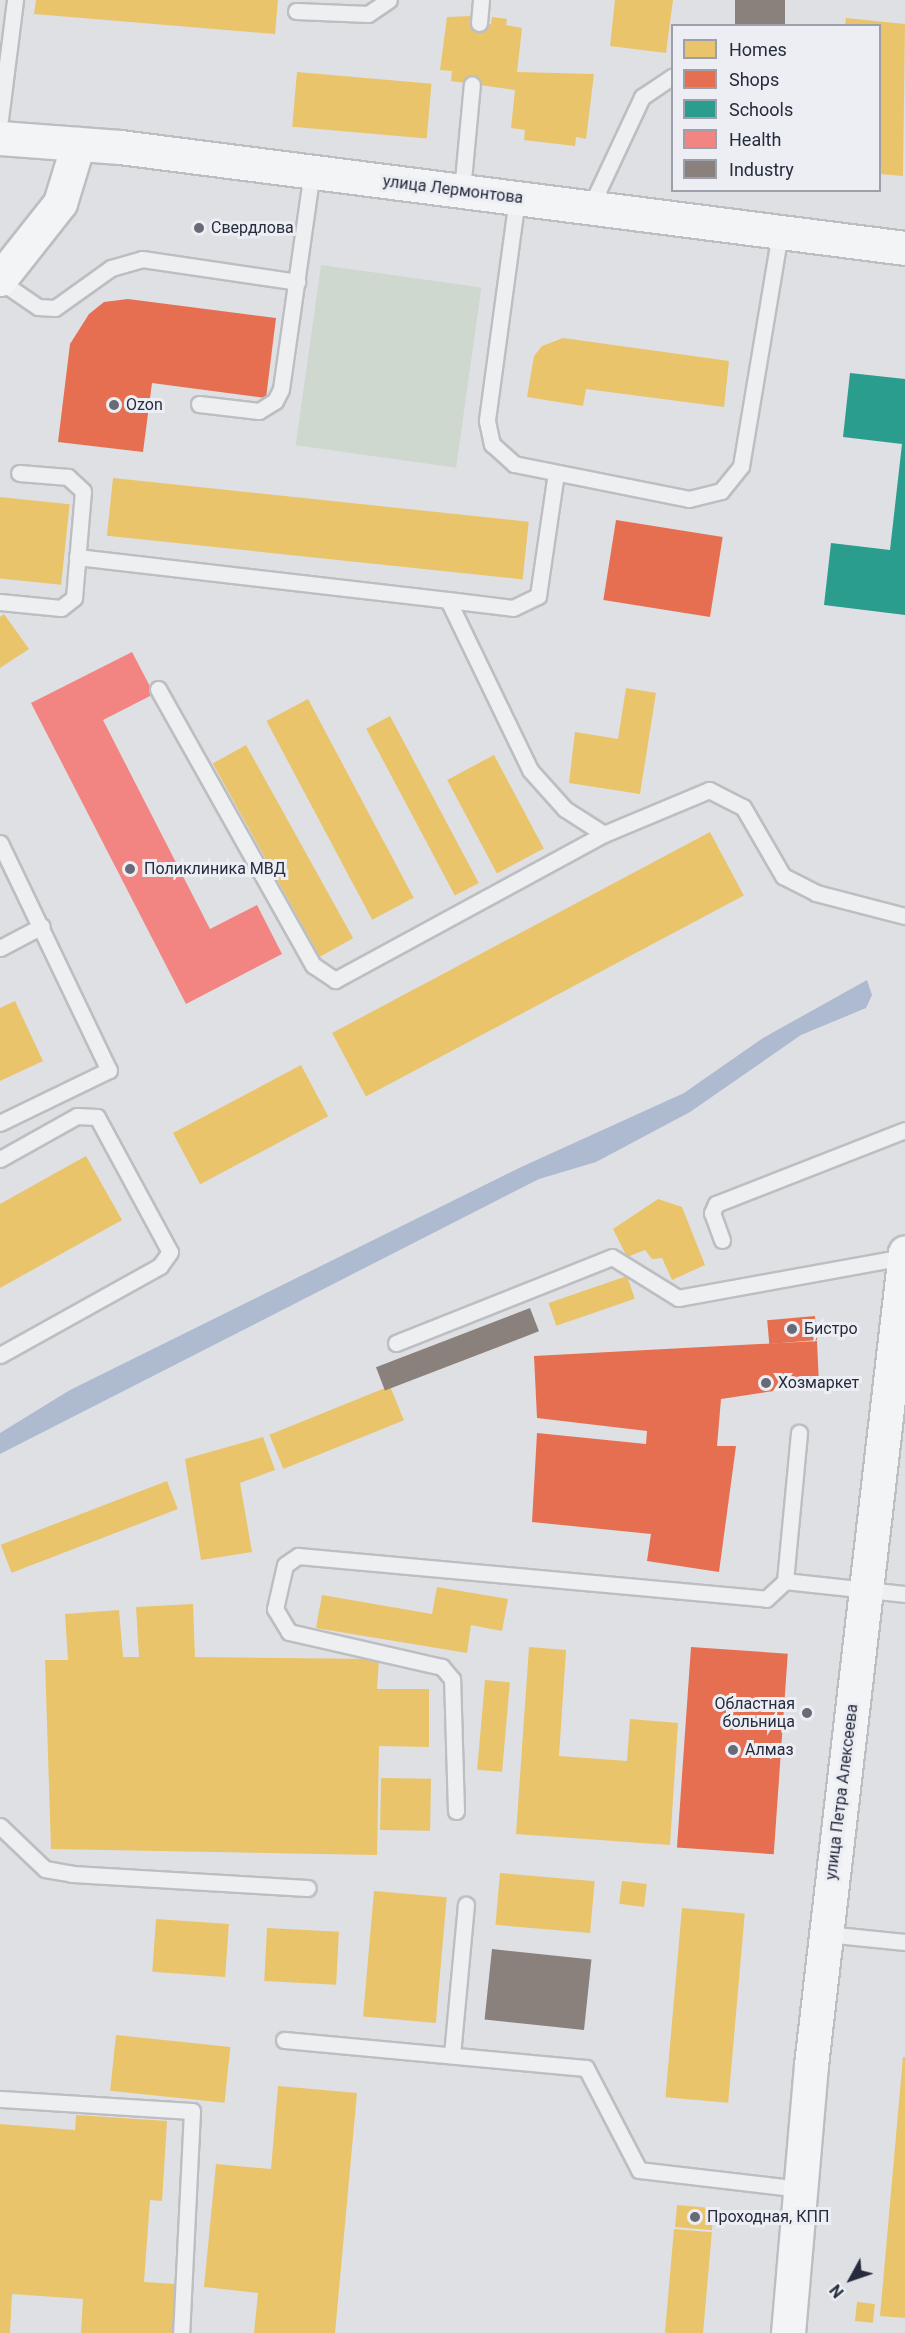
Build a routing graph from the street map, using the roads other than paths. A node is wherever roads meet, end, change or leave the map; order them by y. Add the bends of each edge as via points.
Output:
1 (15, 0) edge
2 (389, 0) edge
3 (481, 0) edge
4 (296, 11) dead end
5 (479, 23) dead end
6 (671, 78) edge
7 (472, 84) dead end
8 (0, 119) edge
9 (0, 138) edge
10 (78, 144) junction
11 (312, 171) junction
12 (462, 191) junction
13 (517, 198) junction
14 (590, 208) junction
15 (780, 233) junction
16 (905, 248) edge
17 (0, 280) edge
18 (297, 282) junction
19 (199, 404) dead end
20 (19, 473) dead end
21 (556, 473) junction
22 (77, 557) junction
23 (448, 600) junction
24 (0, 602) edge
25 (158, 689) dead end
26 (604, 834) junction
27 (0, 843) edge
28 (905, 916) edge
29 (42, 926) junction
30 (0, 948) edge
31 (0, 1123) edge
32 (905, 1130) edge
33 (0, 1159) edge
34 (722, 1240) dead end
35 (905, 1252) edge
36 (904, 1257) edge
37 (396, 1343) dead end
38 (0, 1355) edge
39 (798, 1433) dead end
40 (784, 1581) junction
41 (865, 1590) junction
42 (905, 1593) edge
43 (456, 1811) dead end
44 (0, 1826) edge
45 (308, 1888) dead end
46 (466, 1905) dead end
47 (826, 1934) junction
48 (905, 1942) edge
49 (284, 2040) dead end
50 (452, 2055) junction
51 (0, 2099) edge
52 (800, 2189) junction
53 (181, 2333) edge
54 (788, 2333) edge

1 - 8 lane
2 - 4 lane via 368,14
3 - 5 lane
6 - 14 lane via 642,97
7 - 12 lane
9 - 10 street, улица Лермонтова
10 - 11 street, улица Лермонтова
10 - 17 street via 60,203
11 - 12 street, улица Лермонтова
11 - 18 lane
12 - 13 street, улица Лермонтова
13 - 14 street, улица Лермонтова
13 - 21 lane via 487,421 492,444 514,464
14 - 15 street, улица Лермонтова
15 - 16 street, улица Лермонтова
15 - 21 lane via 741,466 721,491 689,499
17 - 18 lane via 38,307 55,308 111,268 142,258
18 - 19 lane via 275,401 259,411
20 - 22 lane via 78,482 83,491
21 - 23 lane via 538,596 513,608
22 - 23 lane
22 - 24 lane via 74,598 62,608
23 - 26 lane via 530,770 565,809
25 - 26 lane via 313,965 335,980
26 - 28 lane via 709,790 742,807 783,876 816,893
27 - 29 lane
29 - 30 lane
29 - 31 lane via 109,1070
32 - 34 lane via 716,1204 712,1213
33 - 38 lane via 77,1116 97,1117 170,1252 160,1266
35 - 36 street, улица Петра Алексеева
36 - 37 lane via 678,1298 612,1257
36 - 41 street, улица Петра Алексеева
39 - 40 lane
40 - 41 lane
40 - 43 lane via 766,1599 290,1559 275,1609 290,1632 442,1667 452,1679
41 - 42 lane
41 - 47 street, улица Петра Алексеева
44 - 45 lane via 45,1869 72,1875
46 - 50 lane
47 - 48 lane
47 - 52 street, улица Петра Алексеева
49 - 50 lane
50 - 52 lane via 586,2068 634,2164 646,2173
51 - 53 lane via 192,2111
52 - 54 street, улица Петра Алексеева

